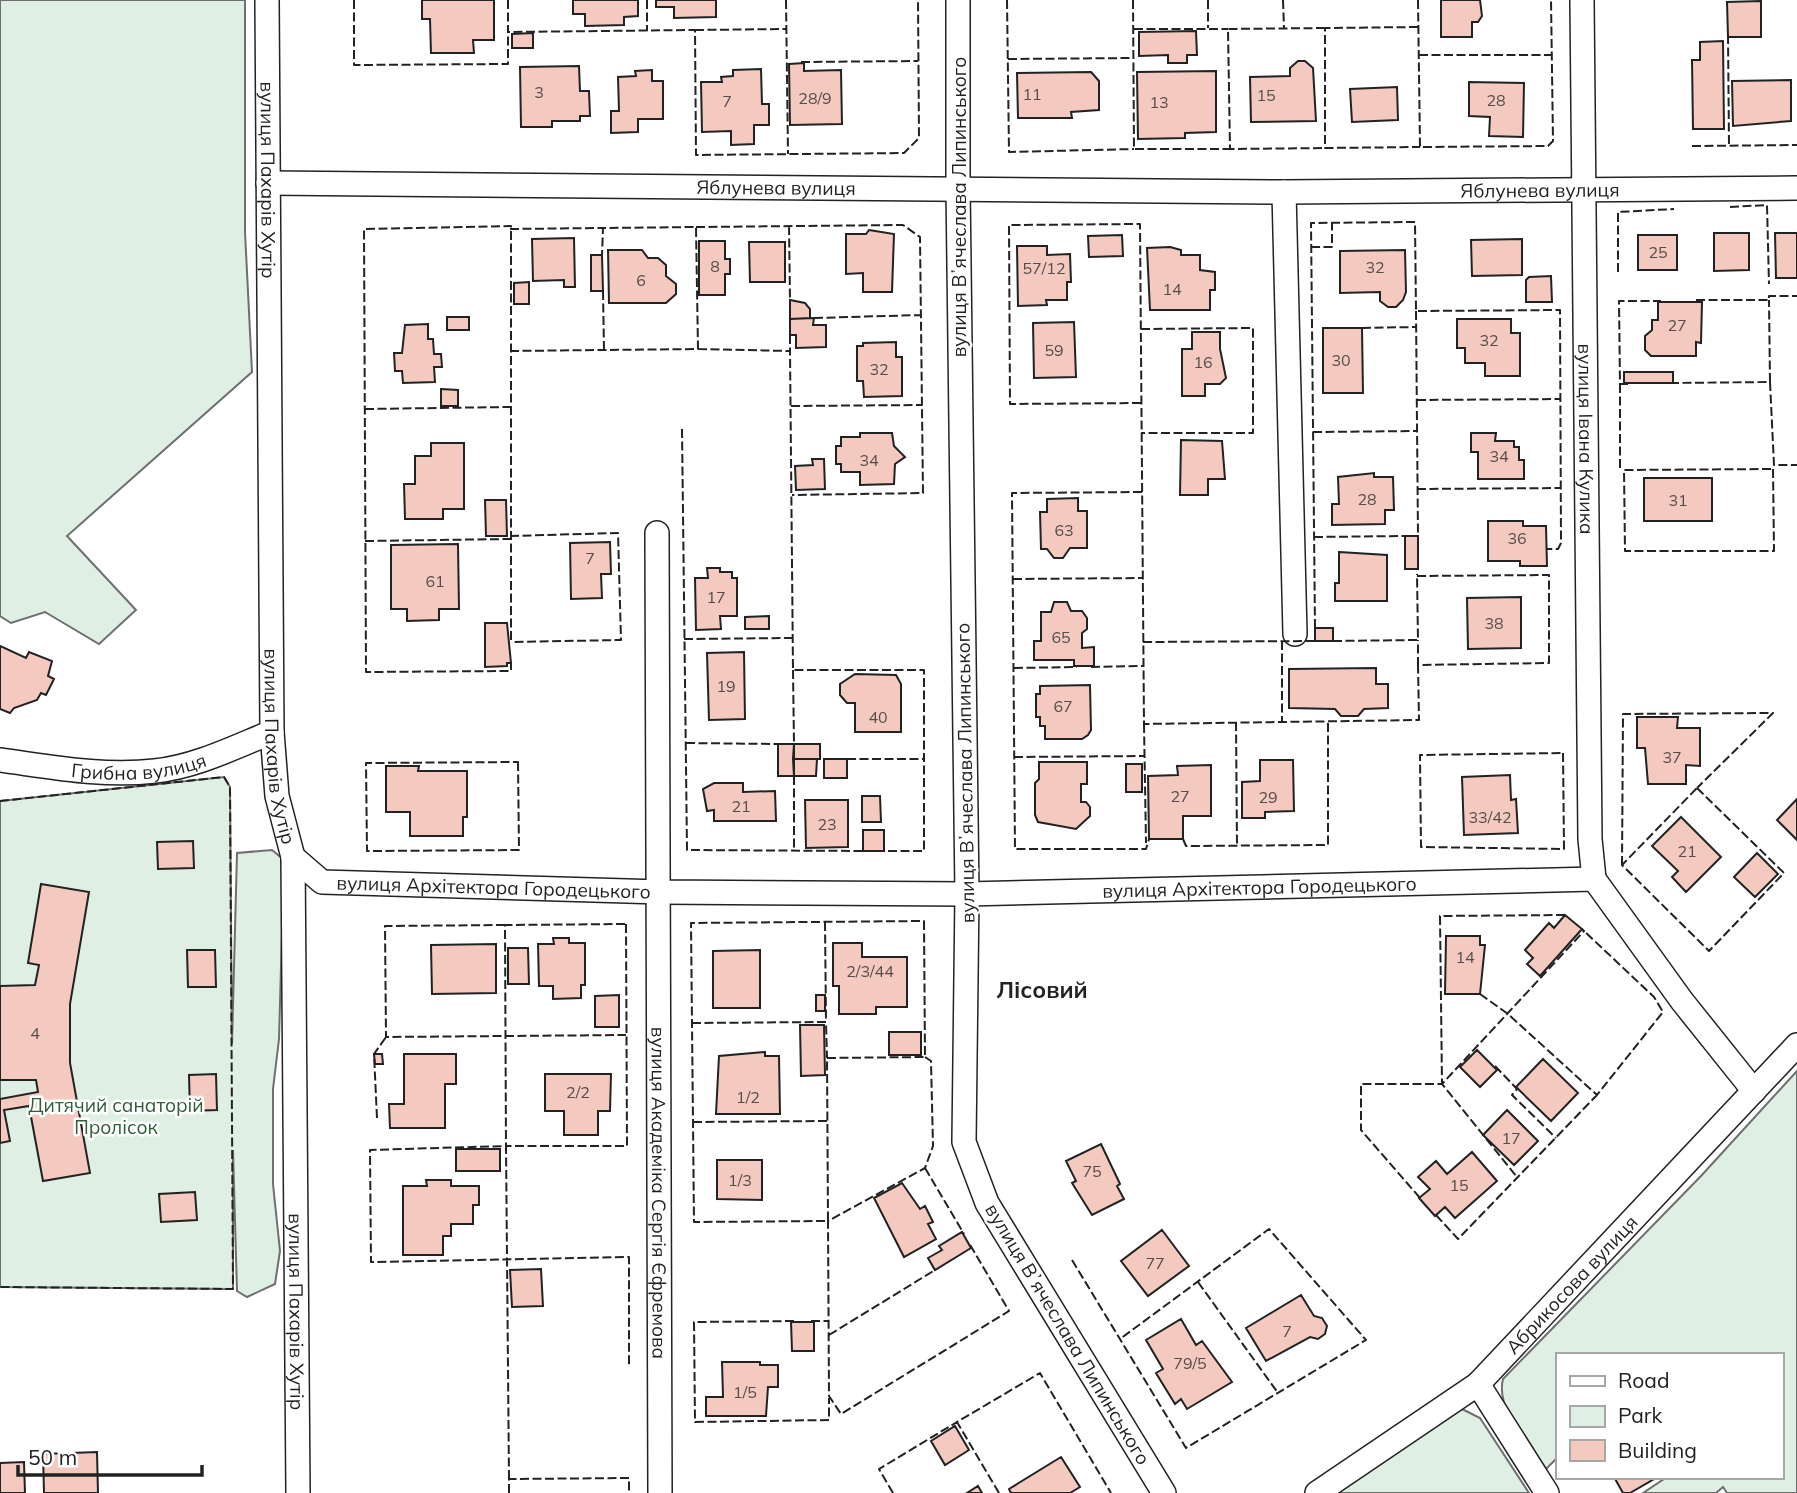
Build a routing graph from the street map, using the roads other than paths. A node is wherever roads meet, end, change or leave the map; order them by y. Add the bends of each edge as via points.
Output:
1 (267, 0) edge
2 (958, 0) edge
3 (1582, 0) edge
4 (268, 183) junction
5 (958, 187) junction
6 (1797, 188) edge
7 (1284, 192) junction
8 (1584, 192) junction
9 (657, 533) dead end
10 (1295, 634) dead end
11 (272, 732) junction
12 (0, 760) edge
13 (293, 857) junction
14 (1594, 879) junction
15 (661, 892) junction
16 (967, 894) junction
17 (1797, 1045) edge
18 (1754, 1091) junction
19 (1478, 1384) junction
20 (298, 1493) edge
21 (660, 1493) edge
22 (1164, 1493) edge
23 (1317, 1493) edge
24 (1547, 1493) edge

1 - 4 street, вулиця Пахарів Хутір
2 - 5 street, вулиця Вʼячеслава Липинського
3 - 8 street, вулиця Івана Кулика
4 - 5 street, Яблунева вулиця
4 - 11 street, вулиця Пахарів Хутір
5 - 7 street, Яблунева вулиця
5 - 16 street, вулиця Вʼячеслава Липинського
6 - 8 street, Яблунева вулиця
7 - 8 street, Яблунева вулиця
7 - 10 street
8 - 14 street, вулиця Івана Кулика
9 - 15 street, вулиця Архітектора Городецького
11 - 12 street, Грибна вулиця via 220,754 157,771 91,773
11 - 13 street, вулиця Пахарів Хутір via 277,796
13 - 15 street, вулиця Архітектора Городецького via 322,883
13 - 20 street, вулиця Пахарів Хутір
14 - 16 street, вулиця Архітектора Городецького
14 - 18 street
15 - 16 street, вулиця Архітектора Городецького
15 - 21 street, вулиця Академіка Сергія Єфремова
16 - 22 street, вулиця Вʼячеслава Липинського via 964,1142 987,1203
17 - 18 street, Абрикосова вулиця
18 - 19 street, Абрикосова вулиця
19 - 23 street, Абрикосова вулиця
19 - 24 street

